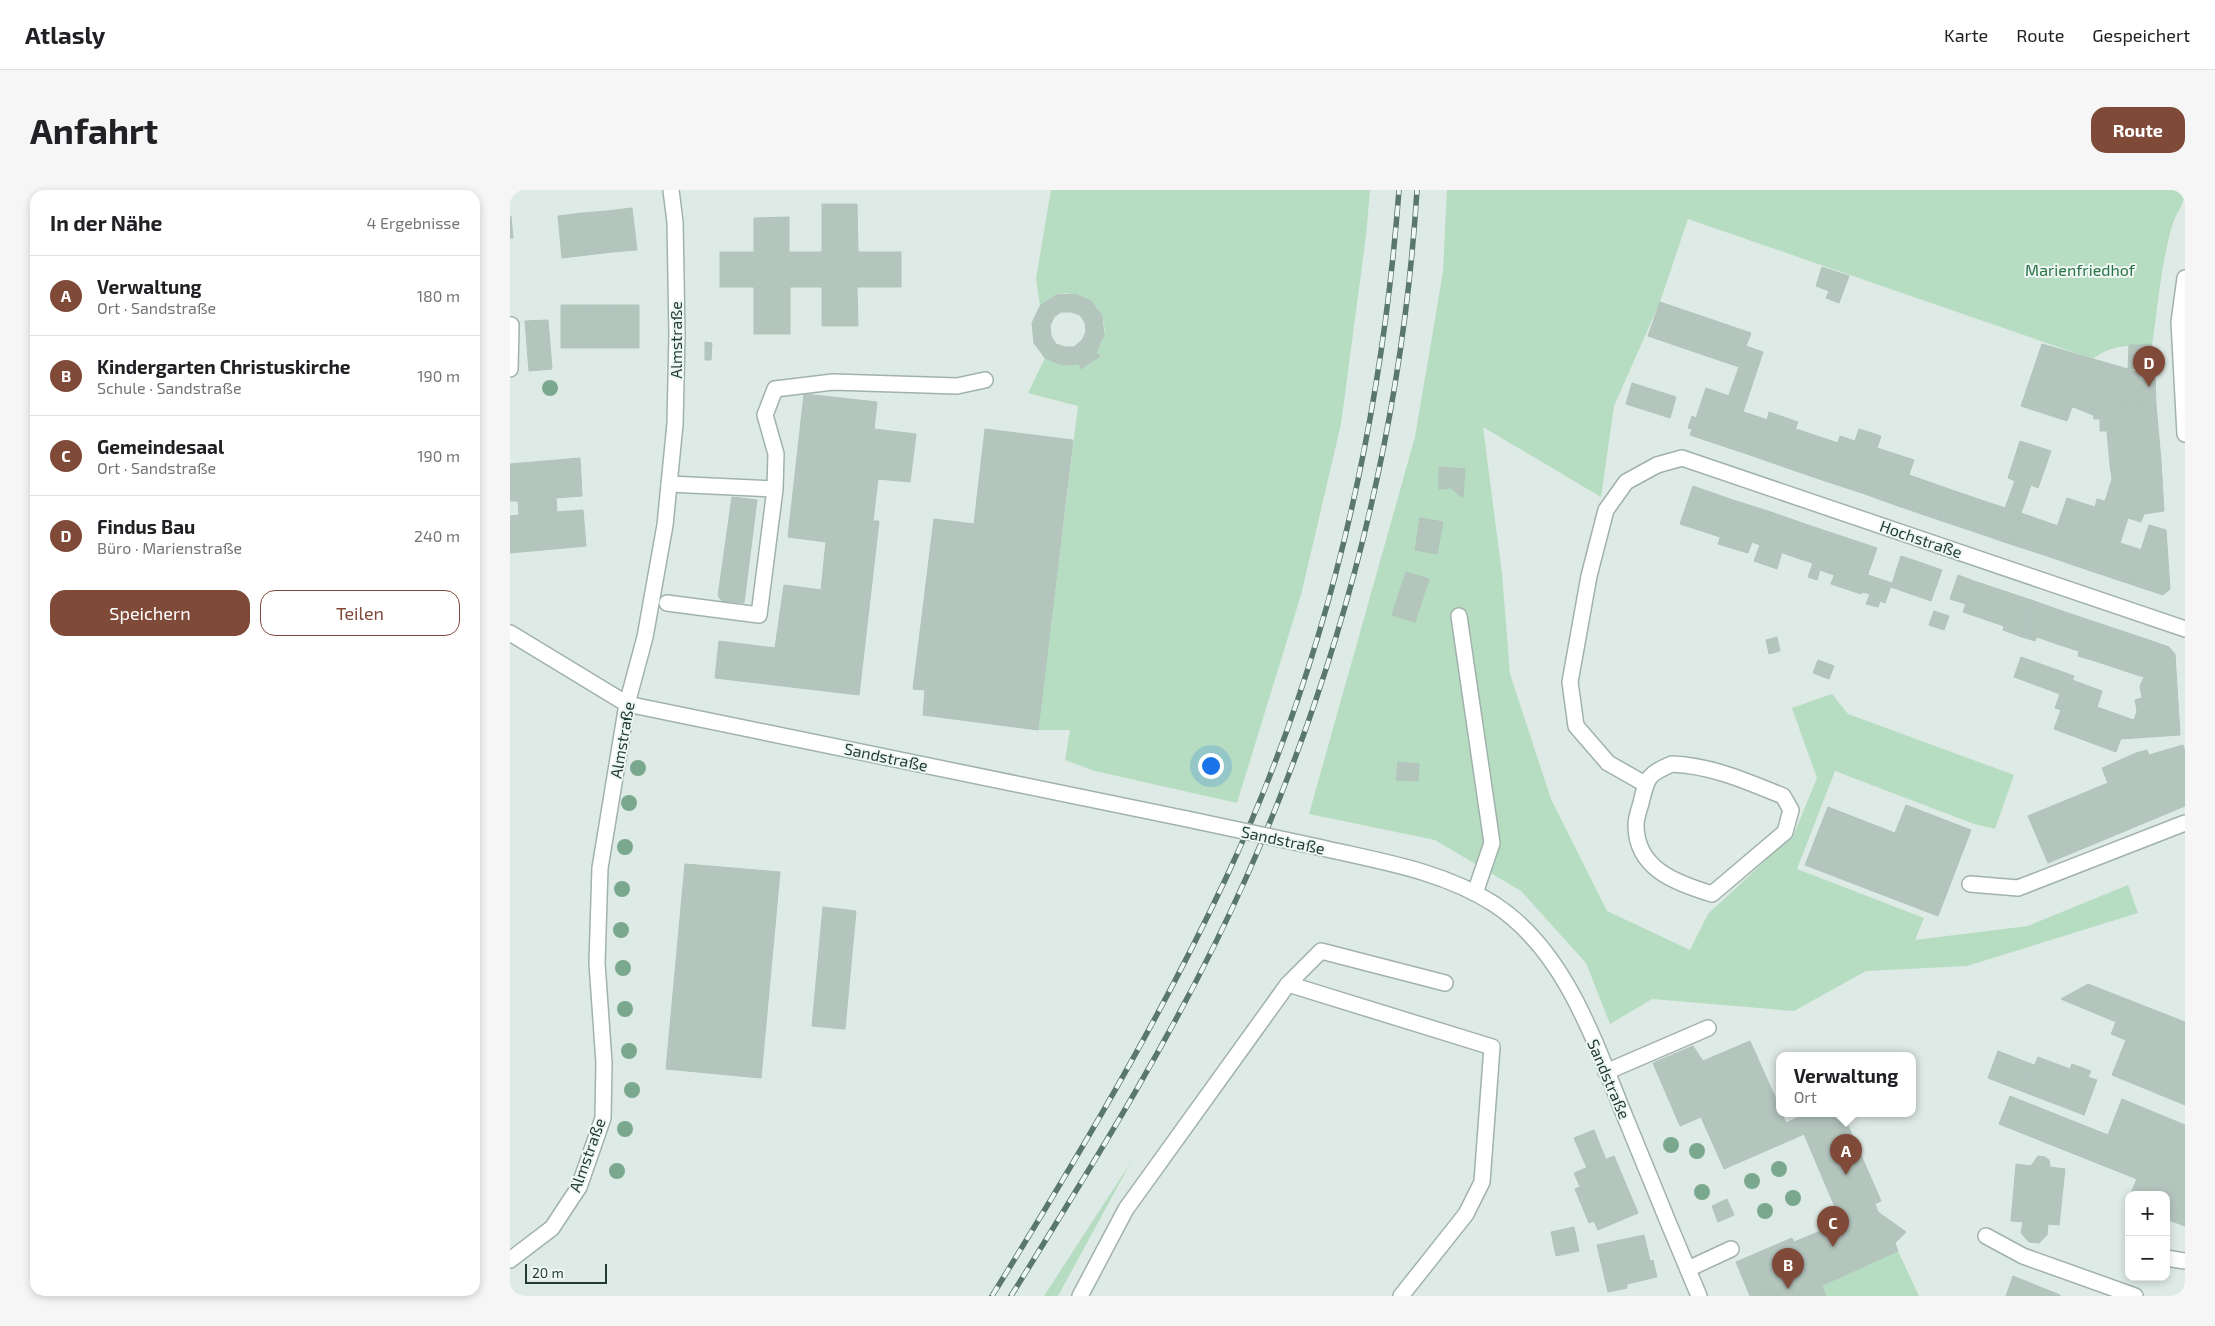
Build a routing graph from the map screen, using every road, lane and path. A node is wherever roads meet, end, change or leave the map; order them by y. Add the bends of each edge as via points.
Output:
1 (671, 190) edge
2 (2185, 278) edge
3 (511, 324) dead end
4 (510, 369) edge
5 (985, 380) dead end
6 (2185, 434) edge
7 (669, 484) junction
8 (776, 489) junction
9 (667, 603) dead end
10 (1459, 616) dead end
11 (2185, 629) edge
12 (510, 634) edge
13 (627, 704) junction
14 (1645, 784) junction
15 (2185, 823) edge
16 (1970, 884) dead end
17 (1475, 893) junction
18 (1445, 982) dead end
19 (1288, 984) junction
20 (1708, 1028) dead end
21 (1606, 1072) junction
22 (1986, 1236) dead end
23 (1731, 1249) dead end
24 (2170, 1259) edge
25 (510, 1260) edge
26 (2185, 1261) edge
27 (1688, 1269) junction
28 (1080, 1296) edge
29 (1401, 1296) edge
30 (1699, 1296) edge
31 (2135, 1296) edge

1 - 7 street, Almstraße via 675,222 677,335 675,424
2 - 6 street via 2179,322
3 - 4 street
5 - 8 street via 958,386 833,382 775,389 766,415 776,454
7 - 8 street
7 - 13 street, Almstraße via 645,637
8 - 9 street via 759,615
10 - 17 street via 1492,843
11 - 14 street, Hochstraße via 1682,458 1657,465 1626,482 1606,510 1589,576 1570,682 1576,726 1608,762
12 - 13 street, Sandstraße
13 - 17 street, Sandstraße, bridge via 1318,847 1424,872
13 - 25 street, Almstraße via 600,868 597,963 604,1063 603,1118 579,1186 552,1228
14 - 14 street via 1636,824 1638,846 1652,866 1680,884 1712,894 1785,832 1791,810 1783,796 1728,773 1696,765 1672,764 1654,772
15 - 16 street via 2018,888
17 - 21 street, Sandstraße via 1526,930 1551,960 1581,1012
18 - 19 street via 1321,951
19 - 28 street via 1126,1209
19 - 29 street via 1492,1047 1482,1182 1466,1214
20 - 21 street
21 - 27 street, Sandstraße
22 - 31 street via 2023,1256
23 - 27 street
24 - 26 street
27 - 30 street, Sandstraße

